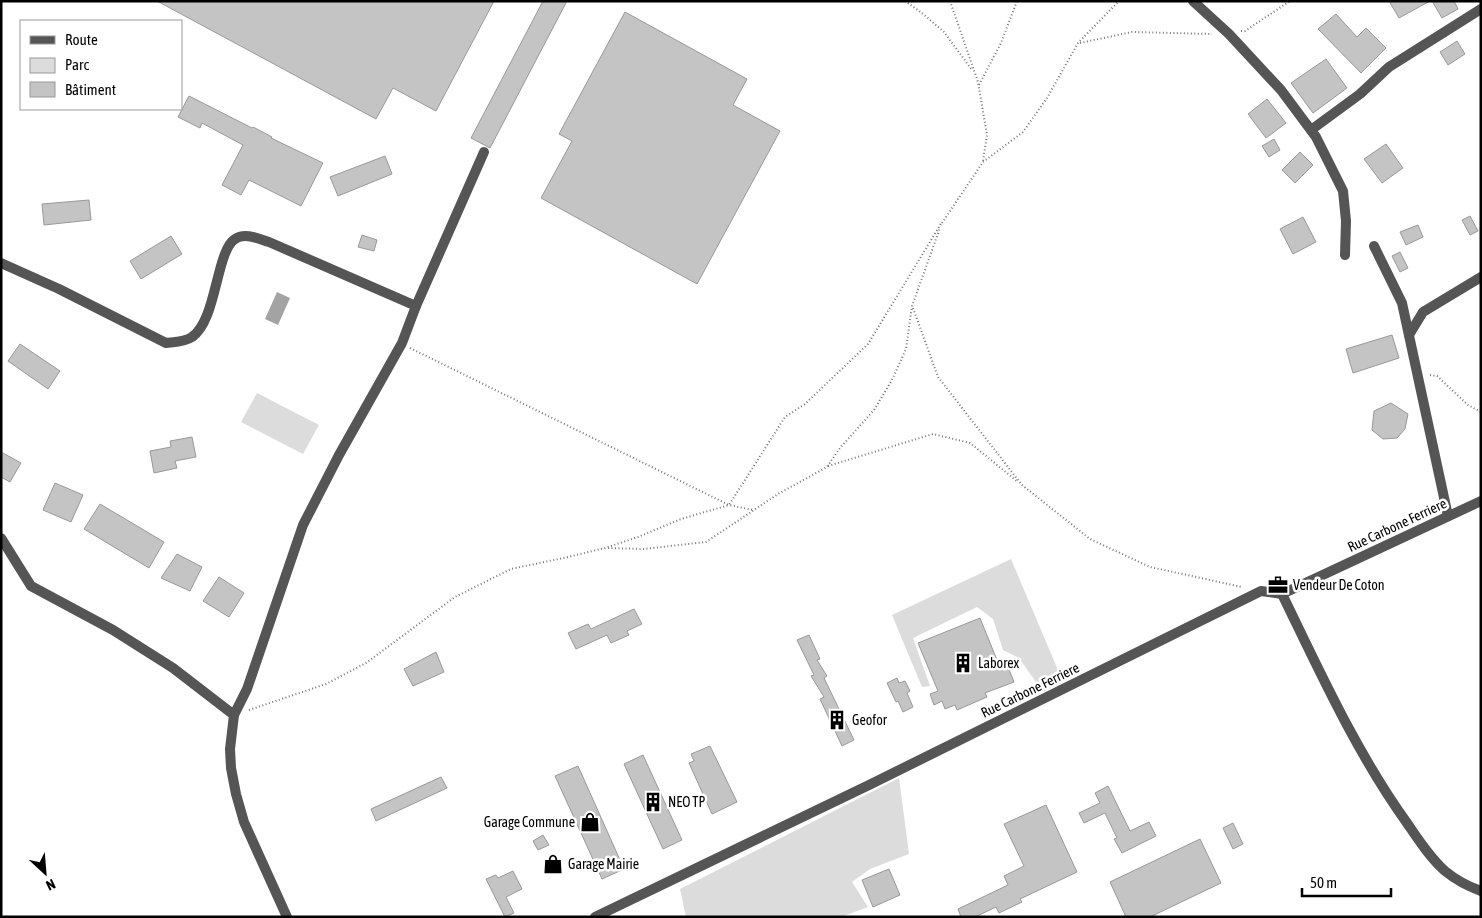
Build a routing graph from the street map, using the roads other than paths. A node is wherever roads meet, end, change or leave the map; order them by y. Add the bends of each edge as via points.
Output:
1 (1193, 1) edge
2 (1481, 9) edge
3 (1311, 130) junction
4 (484, 152) dead end
5 (1374, 246) dead end
6 (1345, 255) dead end
7 (1, 263) edge
8 (1481, 277) edge
9 (416, 306) junction
10 (1409, 335) junction
11 (1481, 501) edge
12 (1448, 516) junction
13 (1, 538) edge
14 (1282, 594) junction
15 (234, 715) junction
16 (1481, 891) edge
17 (287, 917) edge
18 (595, 917) edge

1 - 3 street via 1285,94
2 - 3 street via 1389,67 1360,94
3 - 6 street via 1343,191
4 - 9 street
5 - 10 street via 1402,303
7 - 9 street via 166,343 192,338 201,328 227,249 234,239 244,236 268,242
8 - 10 street via 1423,312
9 - 15 street via 402,343 303,525 247,689
10 - 12 street
11 - 12 street, Rue Carbone Ferriere
12 - 14 street, Rue Carbone Ferriere
13 - 15 street via 31,586 128,639 173,668
14 - 16 street via 1366,762 1392,802 1443,870
14 - 18 street, Rue Carbone Ferriere via 1262,591
15 - 17 street via 230,749 236,794 244,822

